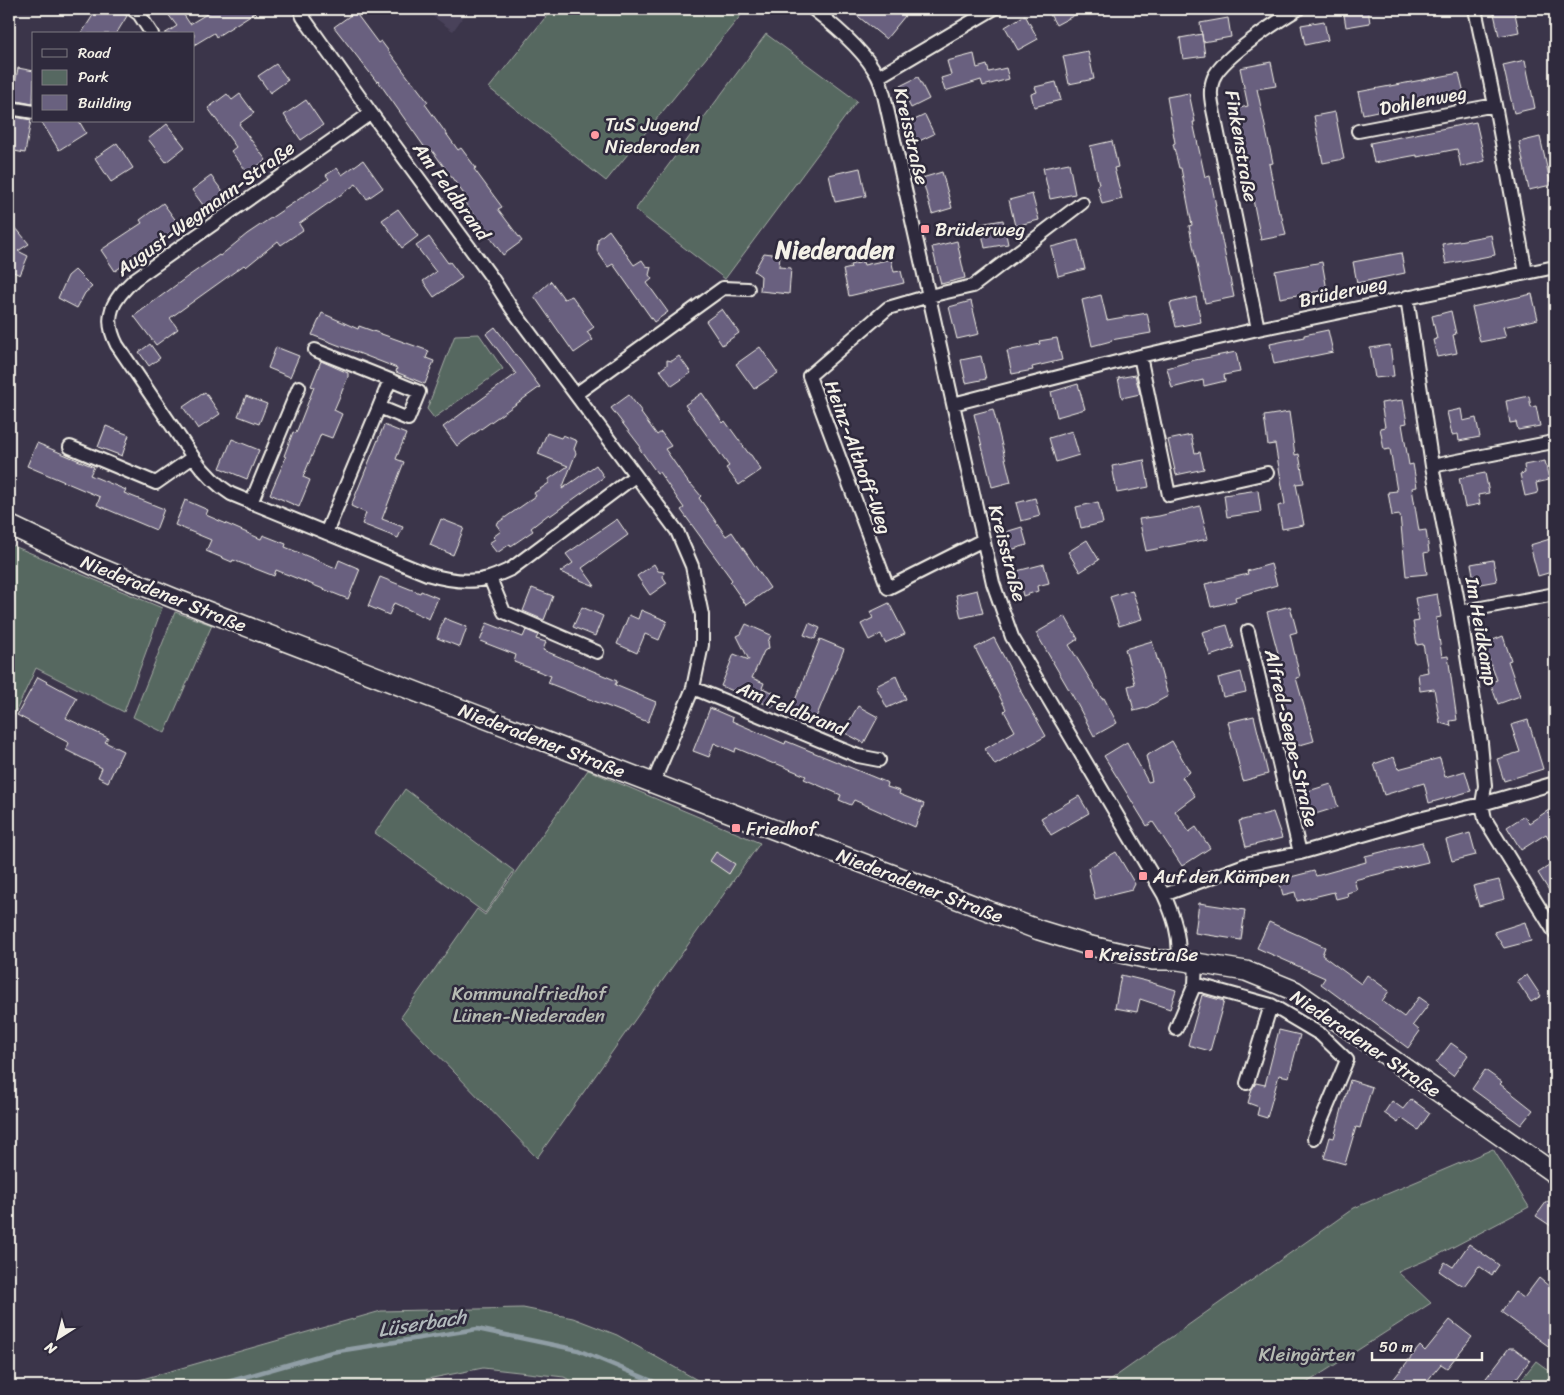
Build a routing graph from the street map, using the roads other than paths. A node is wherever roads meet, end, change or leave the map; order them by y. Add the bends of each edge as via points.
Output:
1 (132, 9) edge
2 (300, 9) edge
3 (813, 9) edge
4 (993, 9) edge
5 (1298, 9) edge
6 (1475, 9) edge
7 (151, 32) edge
8 (878, 77) junction
9 (1495, 105) junction
10 (9, 108) edge
11 (32, 112) edge
12 (371, 113) junction
13 (1358, 131) dead end
14 (1082, 203) dead end
15 (1555, 267) edge
16 (1526, 273) junction
17 (748, 289) dead end
18 (929, 296) junction
19 (1407, 297) junction
20 (1258, 329) junction
21 (315, 350) dead end
22 (1140, 356) junction
23 (390, 380) junction
24 (299, 387) dead end
25 (576, 394) junction
26 (953, 404) junction
27 (379, 407) junction
28 (1553, 442) dead end
29 (70, 447) dead end
30 (193, 457) junction
31 (1432, 466) junction
32 (1267, 473) dead end
33 (636, 476) junction
34 (252, 503) junction
35 (9, 525) edge
36 (326, 533) junction
37 (984, 540) junction
38 (490, 578) junction
39 (1555, 594) edge
40 (1460, 612) junction
41 (1248, 631) dead end
42 (597, 652) dead end
43 (693, 688) junction
44 (879, 760) dead end
45 (653, 783) junction
46 (1555, 784) edge
47 (1482, 804) junction
48 (1300, 853) junction
49 (1164, 895) junction
50 (1555, 933) edge
51 (1187, 961) junction
52 (1195, 984) junction
53 (1271, 1005) junction
54 (1176, 1029) dead end
55 (1247, 1082) dead end
56 (1314, 1138) dead end
57 (1555, 1174) edge

1 - 7 street
2 - 12 street, Am Feldbrand
3 - 8 street, Kreisstraße via 844,35
4 - 8 street
5 - 20 street, Finkenstraße via 1246,44 1217,71 1211,89
6 - 9 street
8 - 18 street, Kreisstraße
9 - 13 street, Dohlenweg
9 - 16 street
10 - 11 street
12 - 25 street, Am Feldbrand
12 - 30 street, August-Wegmann-Straße via 135,278 116,300 110,312 112,335
14 - 18 street via 973,286
15 - 16 street, Brüderweg
16 - 19 street, Brüderweg
17 - 25 street via 723,288
18 - 26 street, Kreisstraße
18 - 37 street, Heinz-Althoff-Weg via 888,308 809,376 888,588
19 - 20 street, Brüderweg
19 - 31 street, Im Heidkamp
20 - 22 street, Brüderweg
21 - 23 street
22 - 26 street, Brüderweg
22 - 32 street via 1169,495
23 - 27 street
23 - 27 street via 419,392 408,419
24 - 34 street
25 - 33 street, Am Feldbrand
26 - 37 street, Kreisstraße
27 - 36 street
28 - 31 street
29 - 30 street via 156,482
30 - 34 street, August-Wegmann-Straße via 217,485
31 - 40 street, Im Heidkamp
33 - 38 street, August-Wegmann-Straße via 511,569
33 - 43 street, Am Feldbrand via 677,531 692,566 702,615 702,645
34 - 36 street, August-Wegmann-Straße
35 - 45 street, Niederadener Straße via 94,566 173,598
36 - 38 street, August-Wegmann-Straße via 448,580
37 - 49 street, Kreisstraße via 993,583 1012,637
38 - 42 street via 504,612
39 - 40 street
40 - 47 street, Im Heidkamp via 1481,743 1485,786
41 - 48 street, Alfred-Seepe-Straße
43 - 44 street, Am Feldbrand via 858,756
43 - 45 street, Am Feldbrand
45 - 51 street, Niederadener Straße via 1039,930 1153,960
46 - 47 street
47 - 48 street
47 - 50 street via 1485,820
48 - 49 street via 1250,863
49 - 51 street, Kreisstraße
51 - 52 street, Kreisstraße
51 - 57 street, Niederadener Straße via 1246,971 1295,991
52 - 53 street
52 - 54 street
53 - 55 street
53 - 56 street via 1320,1034 1347,1060

